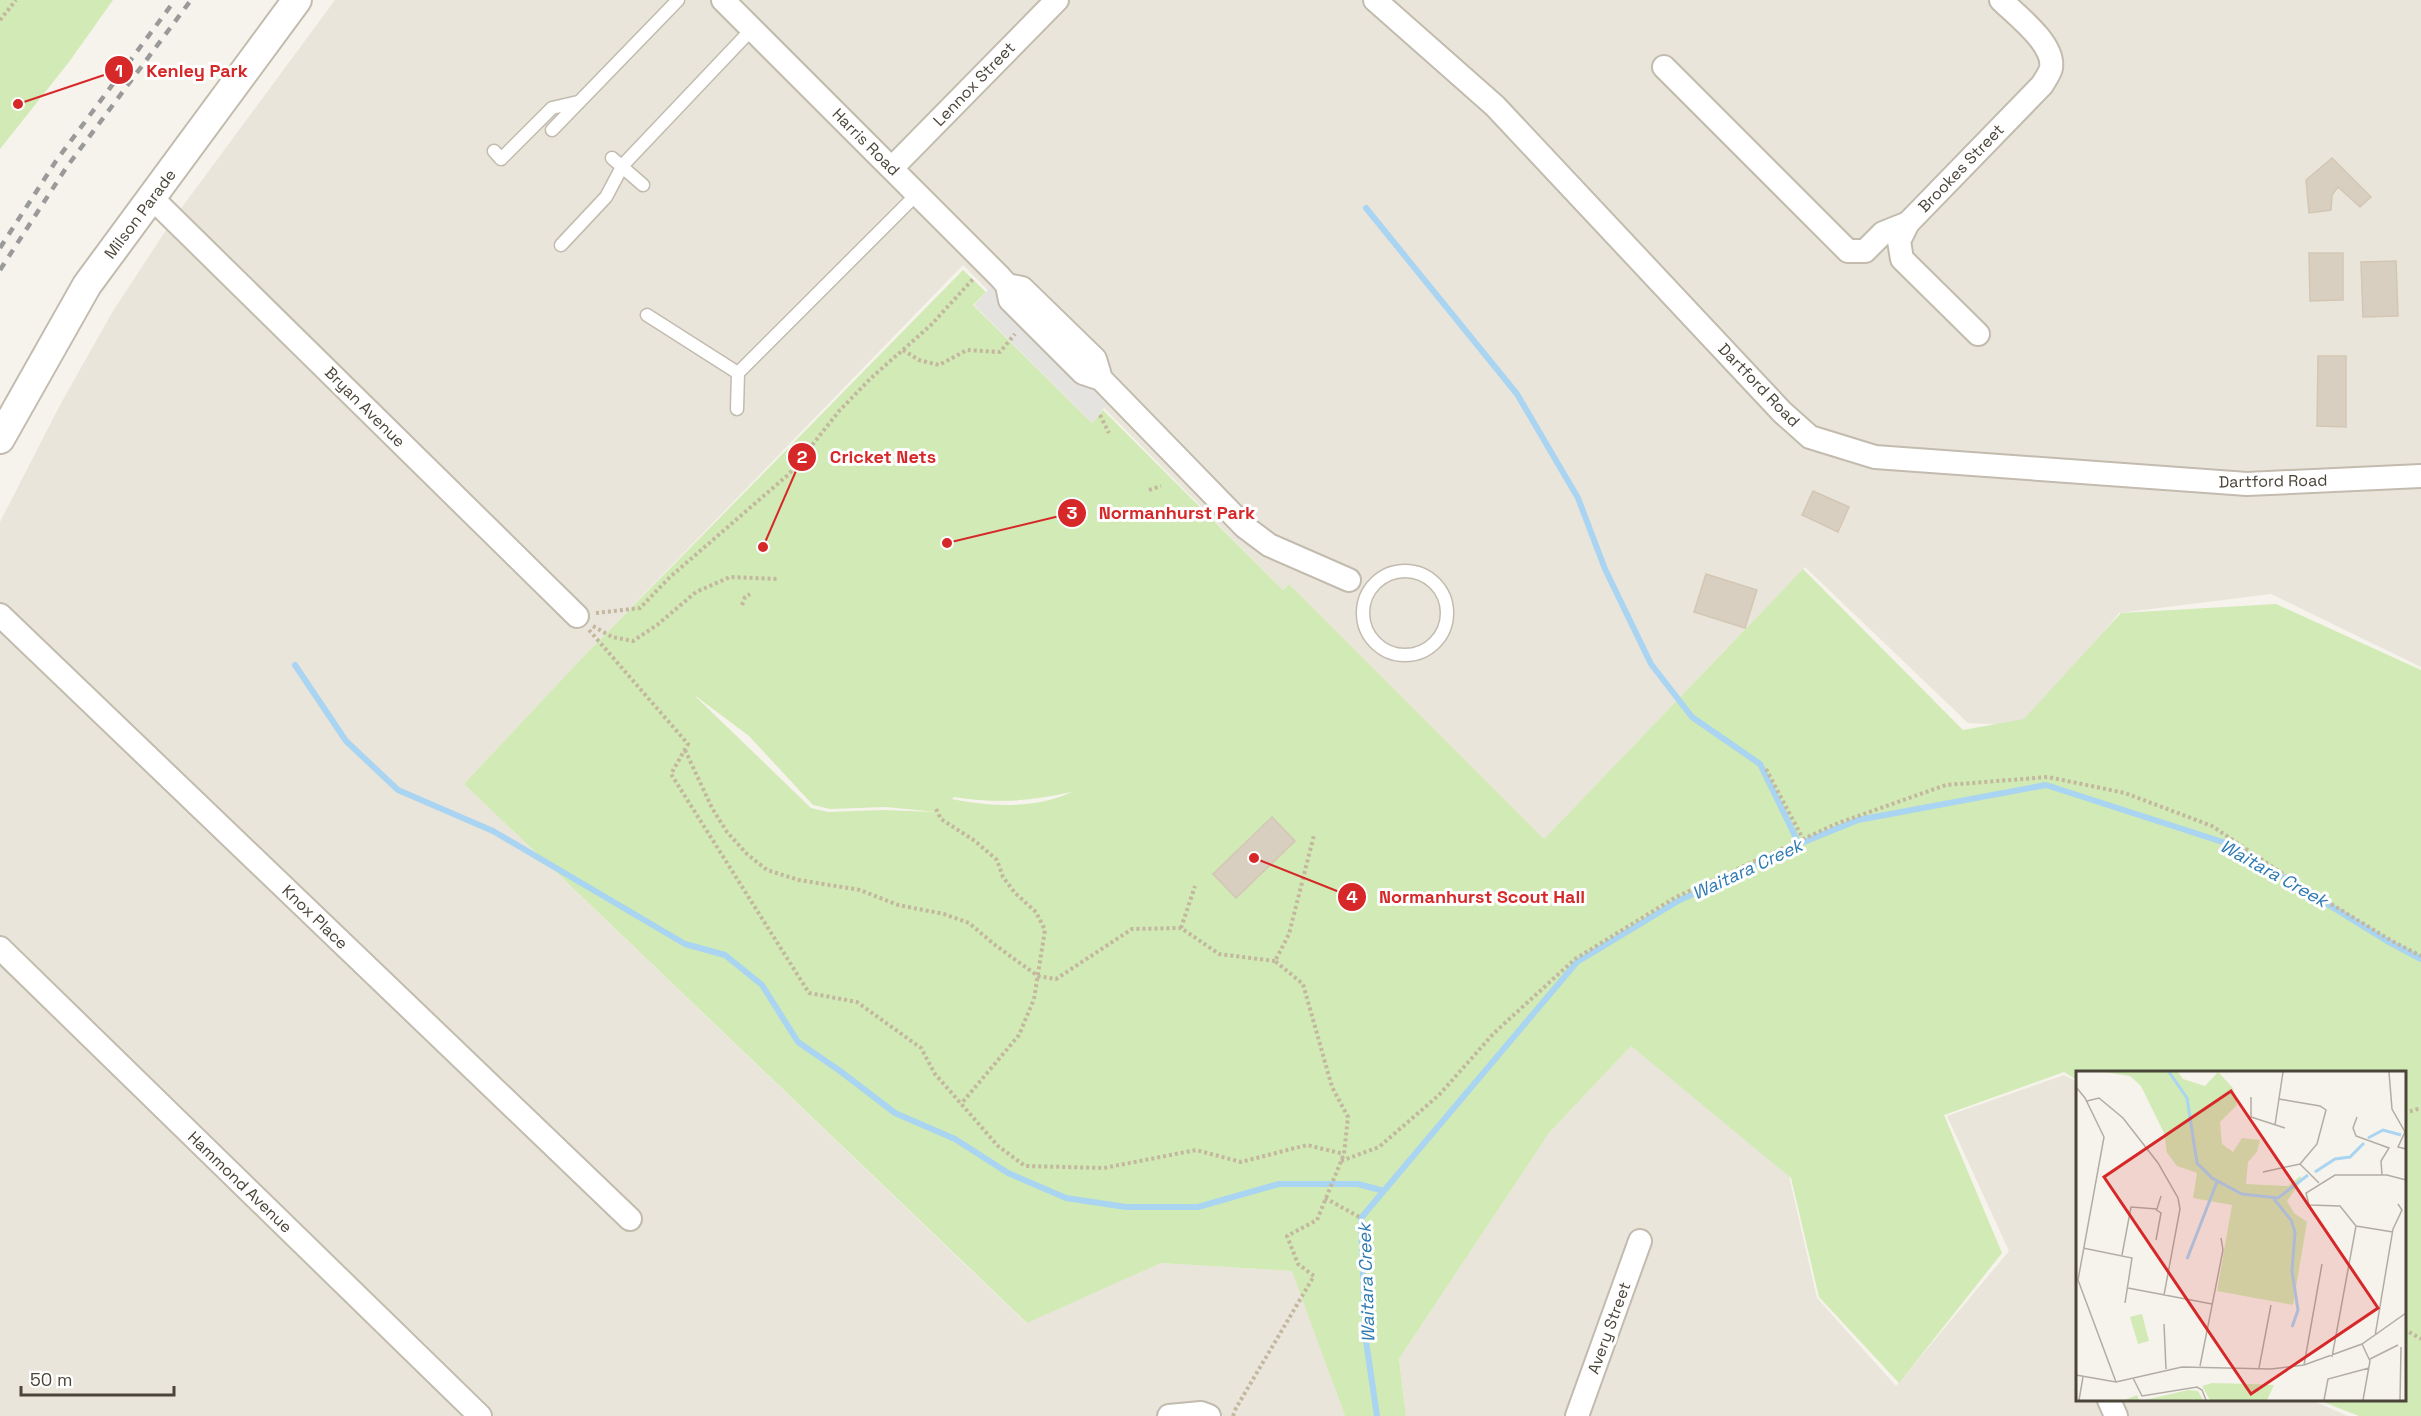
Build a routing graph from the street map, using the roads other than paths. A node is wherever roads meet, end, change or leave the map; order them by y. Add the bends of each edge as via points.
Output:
1 (297, 0) edge
2 (678, 0) edge
3 (723, 0) edge
4 (1057, 0) edge
5 (1375, 0) edge
6 (2001, 0) edge
7 (752, 29) junction
8 (1664, 68) dead end
9 (579, 102) junction
10 (552, 130) dead end
11 (494, 151) dead end
12 (617, 162) junction
13 (892, 168) junction
14 (643, 185) dead end
15 (917, 194) junction
16 (152, 198) junction
17 (1908, 223) junction
18 (561, 245) dead end
19 (1007, 285) junction
20 (647, 315) dead end
21 (1978, 334) dead end
22 (738, 373) junction
23 (1101, 380) junction
24 (737, 409) dead end
25 (0, 439) edge
26 (2421, 476) edge
27 (1349, 580) joint
28 (1370, 589) junction
29 (0, 615) edge
30 (577, 616) road end
31 (0, 948) edge
32 (630, 1219) dead end
33 (1640, 1241) dead end
34 (2109, 1401) edge
35 (480, 1416) edge
36 (1169, 1416) edge
37 (1209, 1416) edge
38 (1577, 1416) edge
39 (2116, 1416) edge

1 - 16 street, Milson Parade
2 - 9 lane
3 - 7 street, Harris Road
4 - 13 street, Lennox Street
5 - 26 street, Dartford Road via 1496,106 1782,412 1810,437 1875,457 2247,484
6 - 17 street, Brookes Street via 2038,36 2049,52 2051,67 2042,85
7 - 12 lane
7 - 13 street, Harris Road
8 - 17 street via 1848,251 1865,251 1883,233
9 - 10 lane
9 - 11 lane via 552,108 501,159
12 - 14 lane
12 - 18 lane via 606,197
13 - 15 street, Harris Road
15 - 19 street, Harris Road
15 - 22 lane
16 - 25 street, Milson Parade via 87,285
16 - 30 street, Bryan Avenue
17 - 21 street, Brookes Street via 1899,241 1902,259
19 - 23 street, Harris Road via 1010,300 1083,373
19 - 23 street, Harris Road via 1022,288 1095,359
20 - 22 lane
22 - 24 lane
23 - 27 street, Harris Road via 1245,527 1269,545
27 - 28 lane
28 - 28 lane via 1397,572 1408,571 1429,578 1446,605 1439,637 1412,655 1381,648 1366,631 1363,621
29 - 32 street, Knox Place
31 - 35 street, Hammond Avenue
33 - 38 street, Avery Street
34 - 39 street
36 - 37 street

